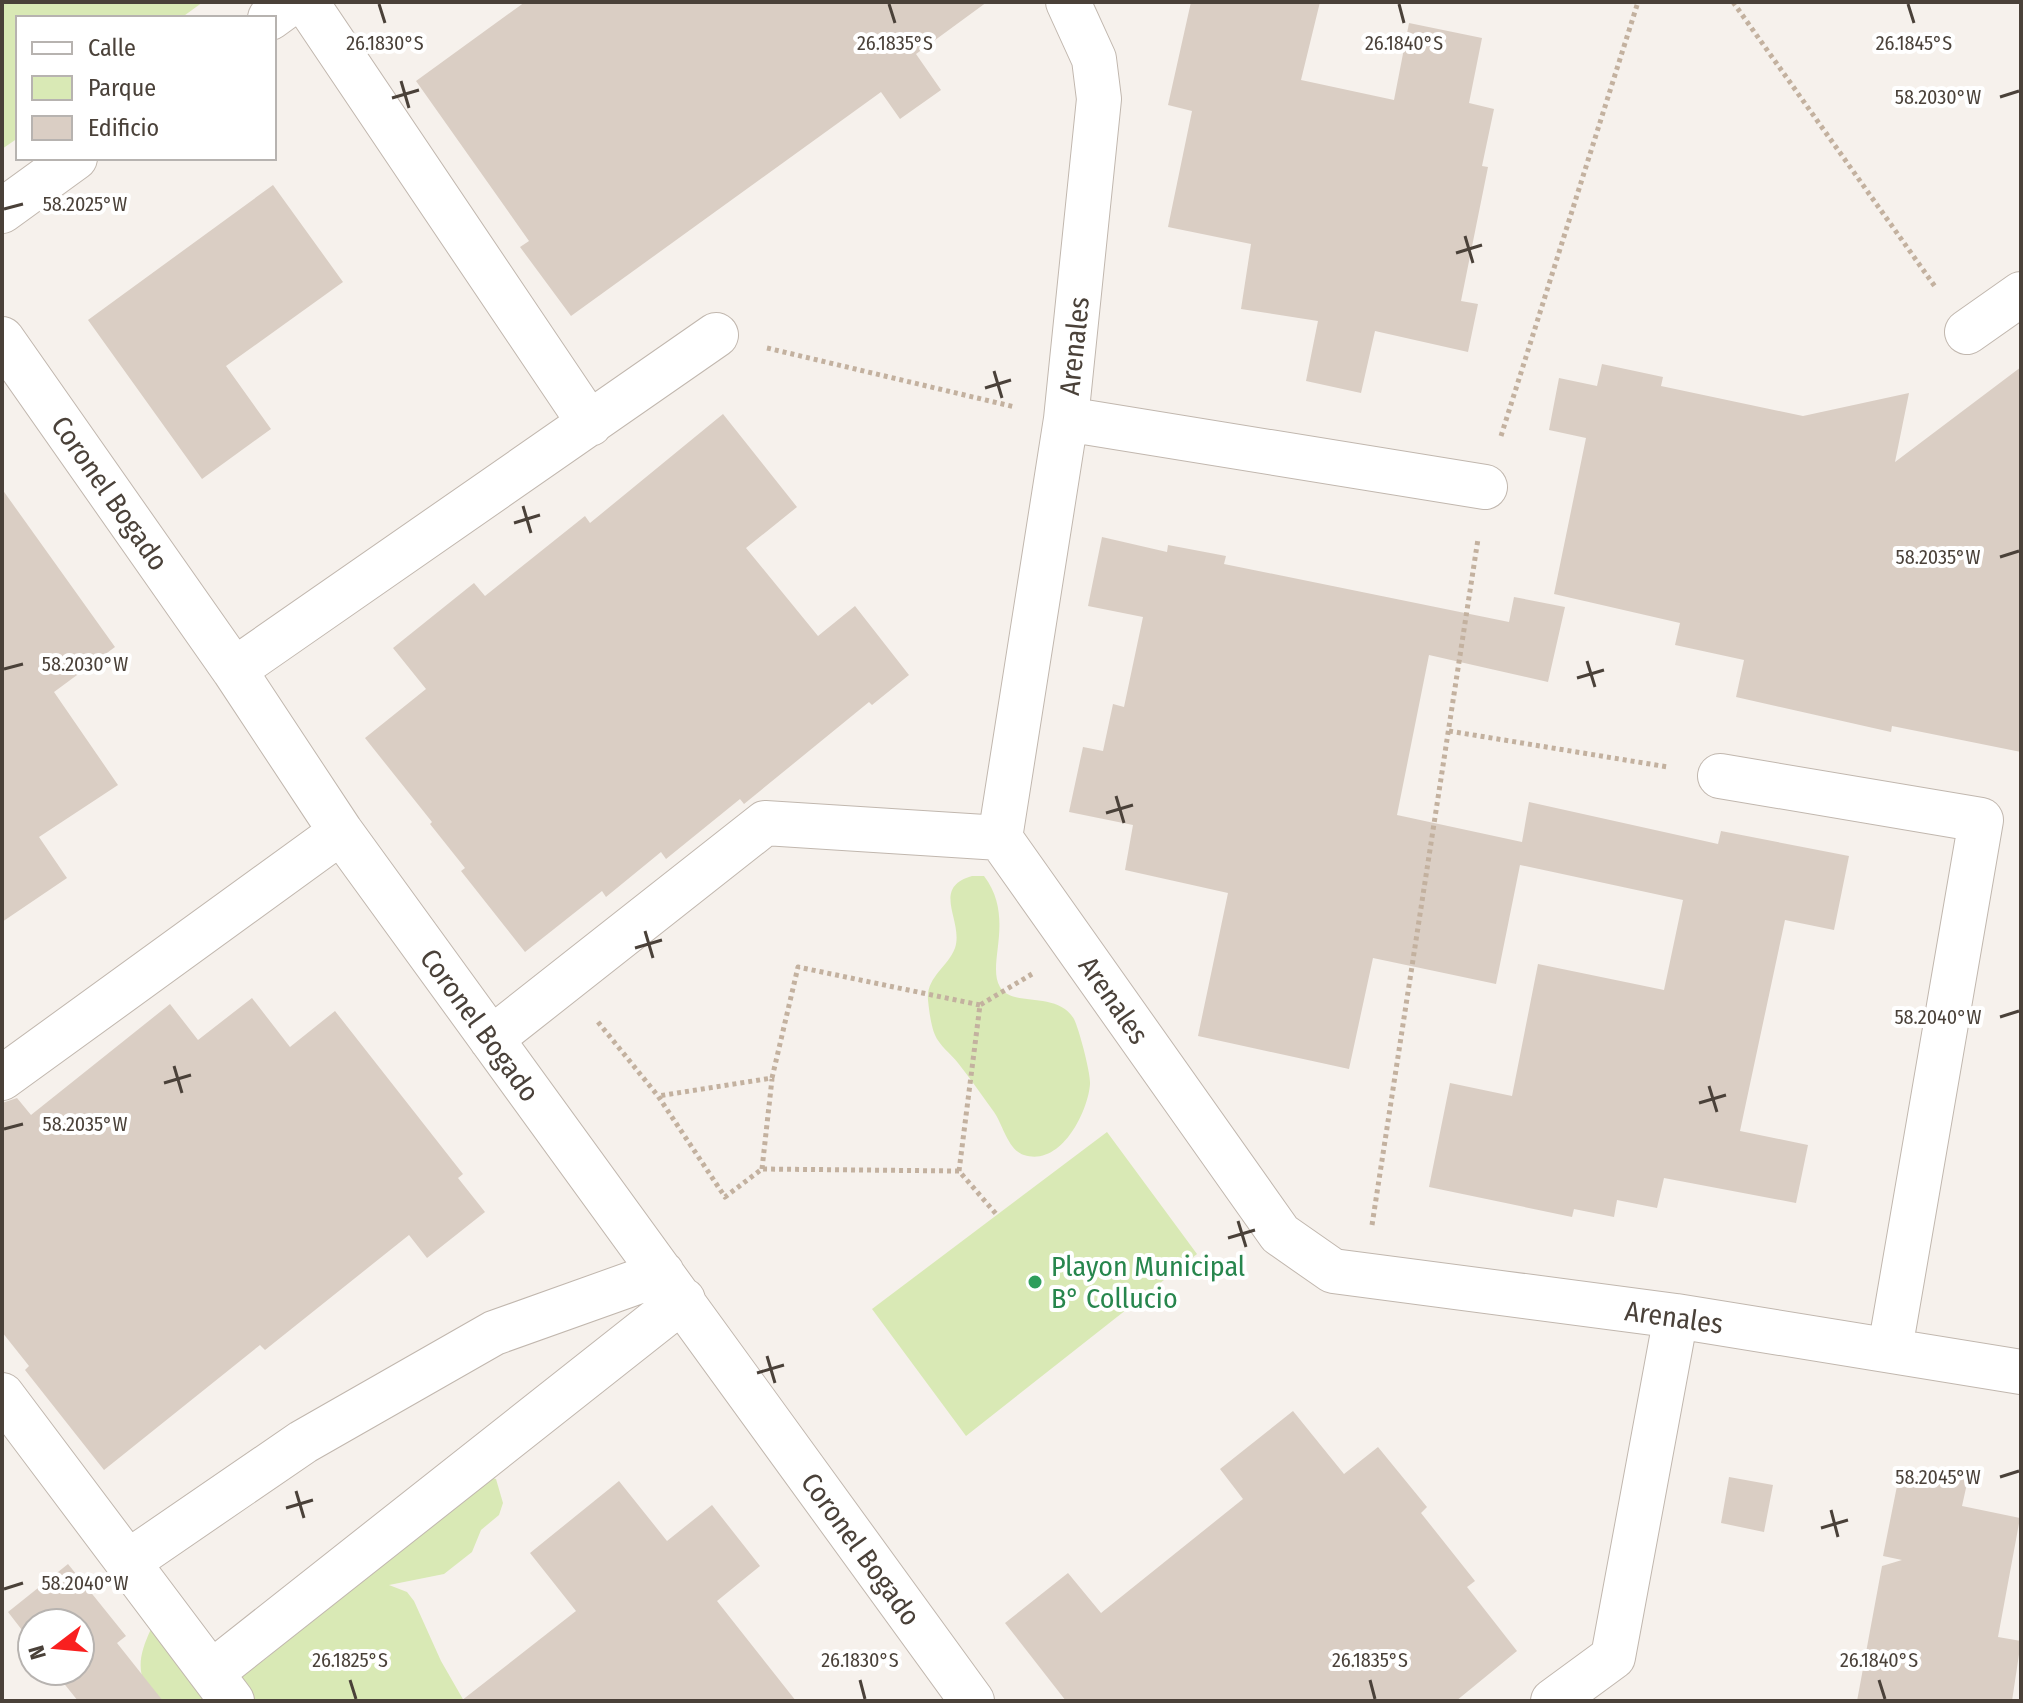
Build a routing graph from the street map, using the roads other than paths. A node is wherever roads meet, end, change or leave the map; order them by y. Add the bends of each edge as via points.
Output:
1 (292, 2) edge
2 (306, 2) edge
3 (1068, 2) edge
4 (273, 16) edge
5 (72, 160) edge
6 (2, 211) edge
7 (2021, 294) edge
8 (1967, 332) road end
9 (716, 335) road end
10 (2, 339) edge
11 (1066, 419) junction
12 (590, 424) junction
13 (1485, 487) road end
14 (234, 670) junction
15 (1720, 776) road end
16 (341, 832) junction
17 (1000, 838) junction
18 (491, 1039) junction
19 (2, 1078) edge
20 (672, 1286) junction
21 (1676, 1316) junction
22 (1890, 1349) junction
23 (2021, 1372) edge
24 (2, 1395) edge
25 (128, 1562) junction
26 (221, 1687) edge
27 (972, 1701) edge
28 (1553, 1701) edge

1 - 4 street
2 - 12 street
3 - 11 street, Arenales via 1094,59 1099,99
5 - 6 street
7 - 8 street
9 - 12 street
10 - 14 street, Coronel Bogado
11 - 13 street
11 - 17 street, Arenales
12 - 14 street
14 - 16 street, Coronel Bogado
15 - 22 street via 1981,820
16 - 18 street, Coronel Bogado
16 - 19 street
17 - 18 street via 765,823
17 - 21 street, Arenales via 1280,1234 1333,1271
18 - 20 street, Coronel Bogado
20 - 25 street via 494,1333 303,1442
20 - 26 street
20 - 27 street, Coronel Bogado
21 - 22 street, Arenales
21 - 28 street via 1613,1657
22 - 23 street, Arenales
24 - 25 street
25 - 26 street

